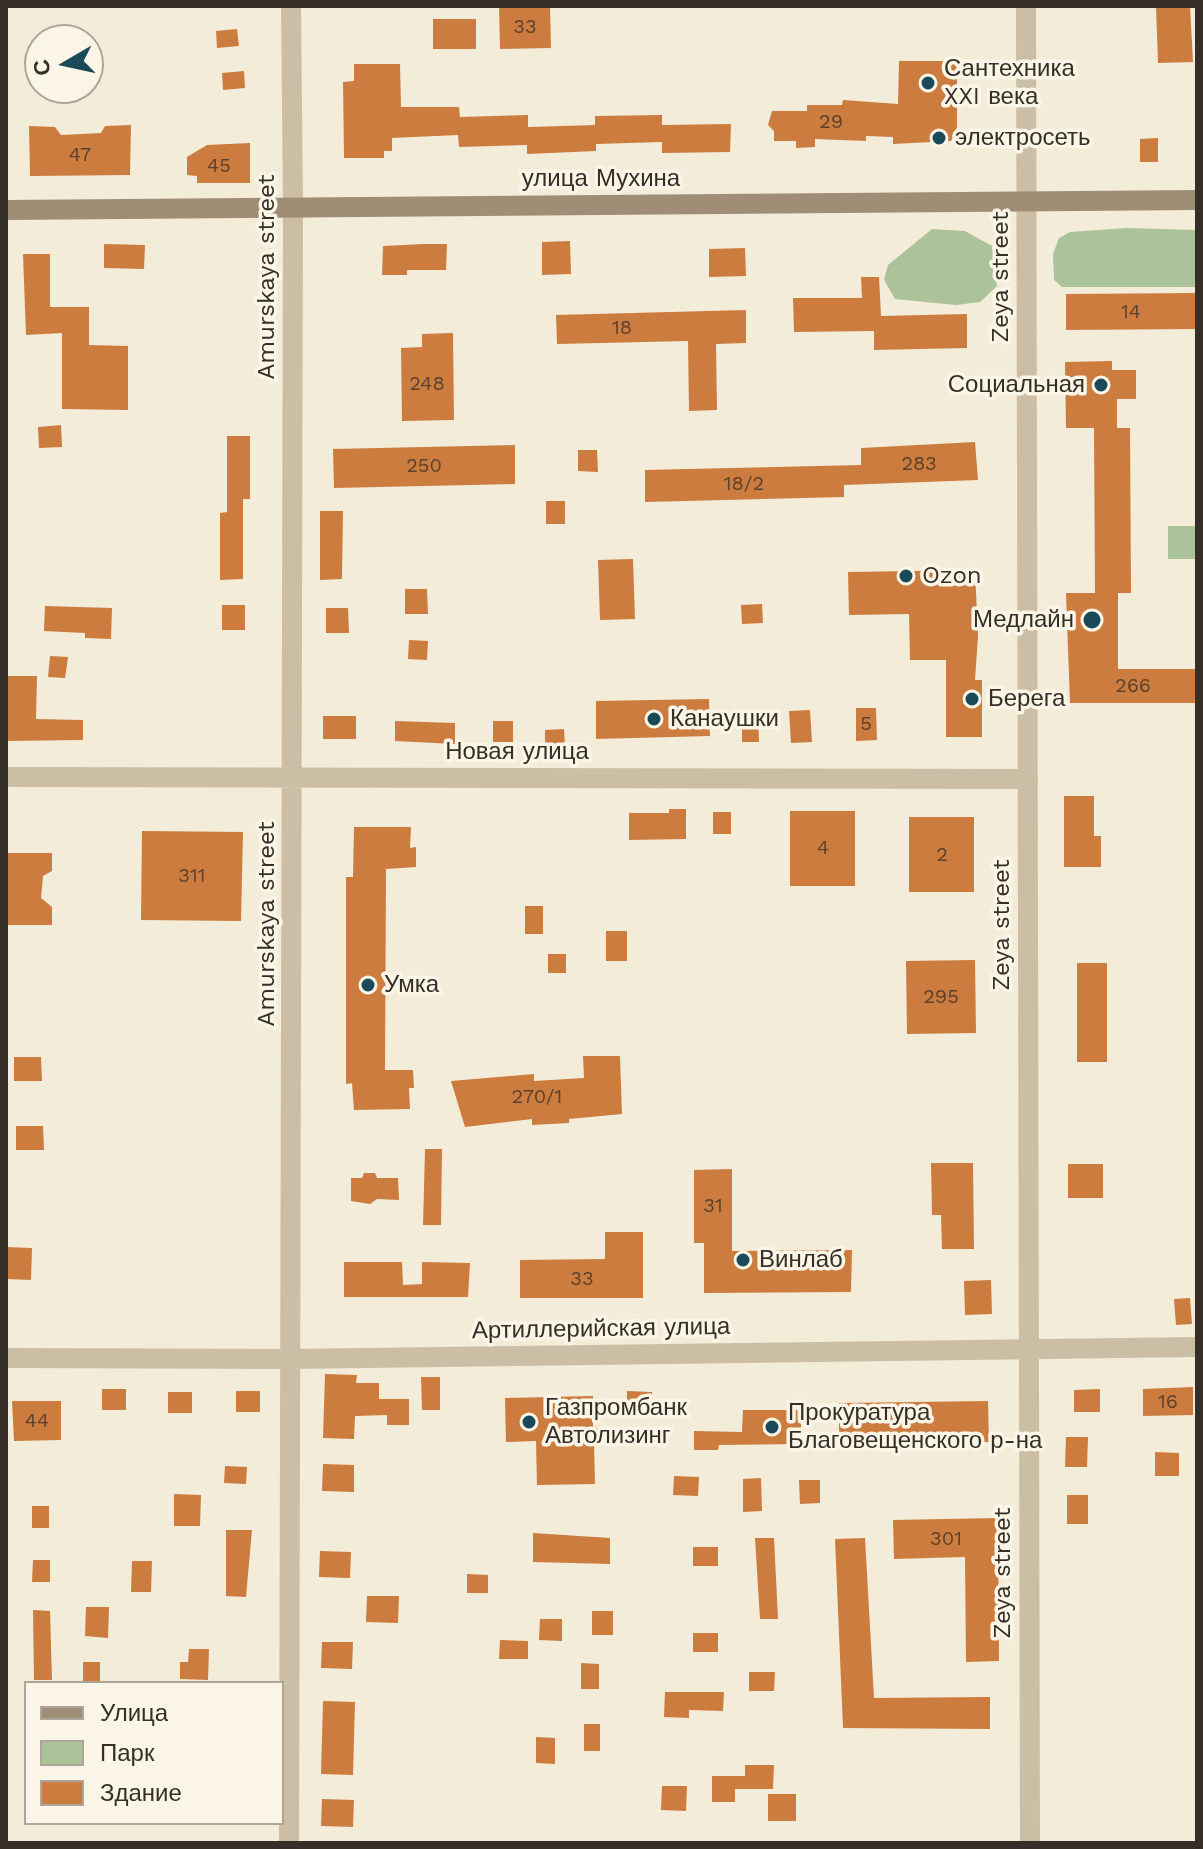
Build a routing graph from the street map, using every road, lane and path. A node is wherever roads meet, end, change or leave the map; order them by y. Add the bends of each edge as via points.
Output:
1 (291, 6) edge
2 (1026, 6) edge
3 (1197, 200) edge
4 (1026, 201) junction
5 (293, 207) junction
6 (6, 210) edge
7 (6, 777) edge
8 (295, 777) junction
9 (1028, 779) junction
10 (1197, 1347) edge
11 (1029, 1349) junction
12 (6, 1358) edge
13 (289, 1359) junction
14 (289, 1843) edge
15 (1030, 1843) edge

1 - 5 street, Amurskaya street
2 - 4 street, Zeya street
3 - 4 main road, улица Мухина
4 - 5 main road, улица Мухина
4 - 9 street, Zeya street
5 - 6 main road, улица Мухина
5 - 8 street, Amurskaya street
7 - 8 street, Новая улица
8 - 9 street, Новая улица
8 - 13 street, Amurskaya street
9 - 11 street, Zeya street
10 - 11 street, Артиллерийская улица
11 - 13 street, Артиллерийская улица
11 - 15 street, Zeya street
12 - 13 street, Артиллерийская улица
13 - 14 street, Amurskaya street

